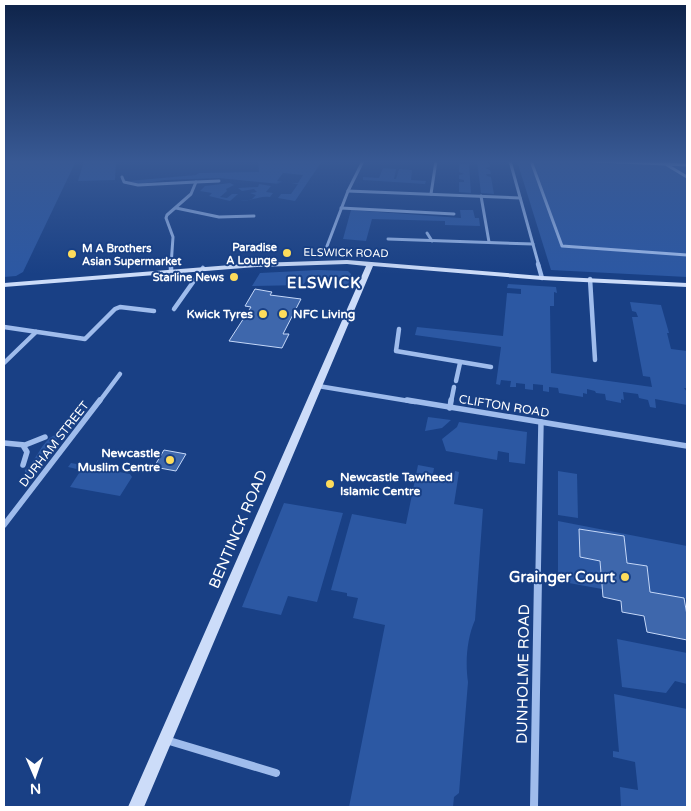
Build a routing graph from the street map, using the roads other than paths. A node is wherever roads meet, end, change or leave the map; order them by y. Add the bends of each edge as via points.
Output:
1 (520, 198) edge
2 (186, 199) edge
3 (345, 199) edge
4 (481, 199) edge
5 (545, 199) edge
6 (176, 208) junction
7 (341, 208) junction
8 (454, 214) dead end
9 (254, 216) dead end
10 (427, 234) dead end
11 (388, 239) dead end
12 (432, 241) junction
13 (489, 242) junction
14 (533, 244) junction
15 (324, 254) dead end
16 (687, 254) edge
17 (371, 263) junction
18 (203, 268) junction
19 (171, 271) junction
20 (542, 278) junction
21 (590, 280) junction
22 (4, 285) edge
23 (687, 285) edge
24 (174, 309) dead end
25 (154, 311) dead end
26 (4, 327) edge
27 (399, 329) dead end
28 (36, 332) junction
29 (595, 360) dead end
30 (4, 363) edge
31 (460, 363) junction
32 (491, 367) dead end
33 (120, 374) dead end
34 (318, 386) junction
35 (450, 408) junction
36 (541, 422) junction
37 (45, 438) dead end
38 (4, 443) edge
39 (687, 446) edge
40 (24, 447) junction
41 (23, 465) dead end
42 (4, 525) edge
43 (165, 740) junction
44 (276, 773) dead end
45 (136, 807) edge
46 (534, 807) edge

1 - 14 street
2 - 6 street
3 - 7 street
4 - 13 street
5 - 16 street via 562,246
6 - 9 street via 219,216
6 - 19 street via 166,218 173,237
7 - 8 street
7 - 15 street
10 - 12 street
11 - 12 street
12 - 13 street
13 - 14 street
14 - 20 street
17 - 18 main road, ELSWICK ROAD
17 - 20 main road, ELSWICK ROAD
17 - 34 main road, BENTINCK ROAD
18 - 19 main road, ELSWICK ROAD
18 - 24 street
19 - 22 main road, ELSWICK ROAD
20 - 21 main road, ELSWICK ROAD
21 - 23 main road, ELSWICK ROAD
21 - 29 street
25 - 28 street via 115,309 85,339
26 - 28 street
27 - 31 street via 396,352
28 - 30 street
31 - 32 street
31 - 35 street
33 - 42 street, DURHAM STREET
34 - 35 street, CLIFTON ROAD
34 - 43 main road, BENTINCK ROAD
35 - 36 street, CLIFTON ROAD
36 - 39 street, CLIFTON ROAD
36 - 46 street, DUNHOLME ROAD
37 - 40 street via 33,446
38 - 40 street
40 - 41 street via 27,452
43 - 44 street
43 - 45 main road, BENTINCK ROAD

